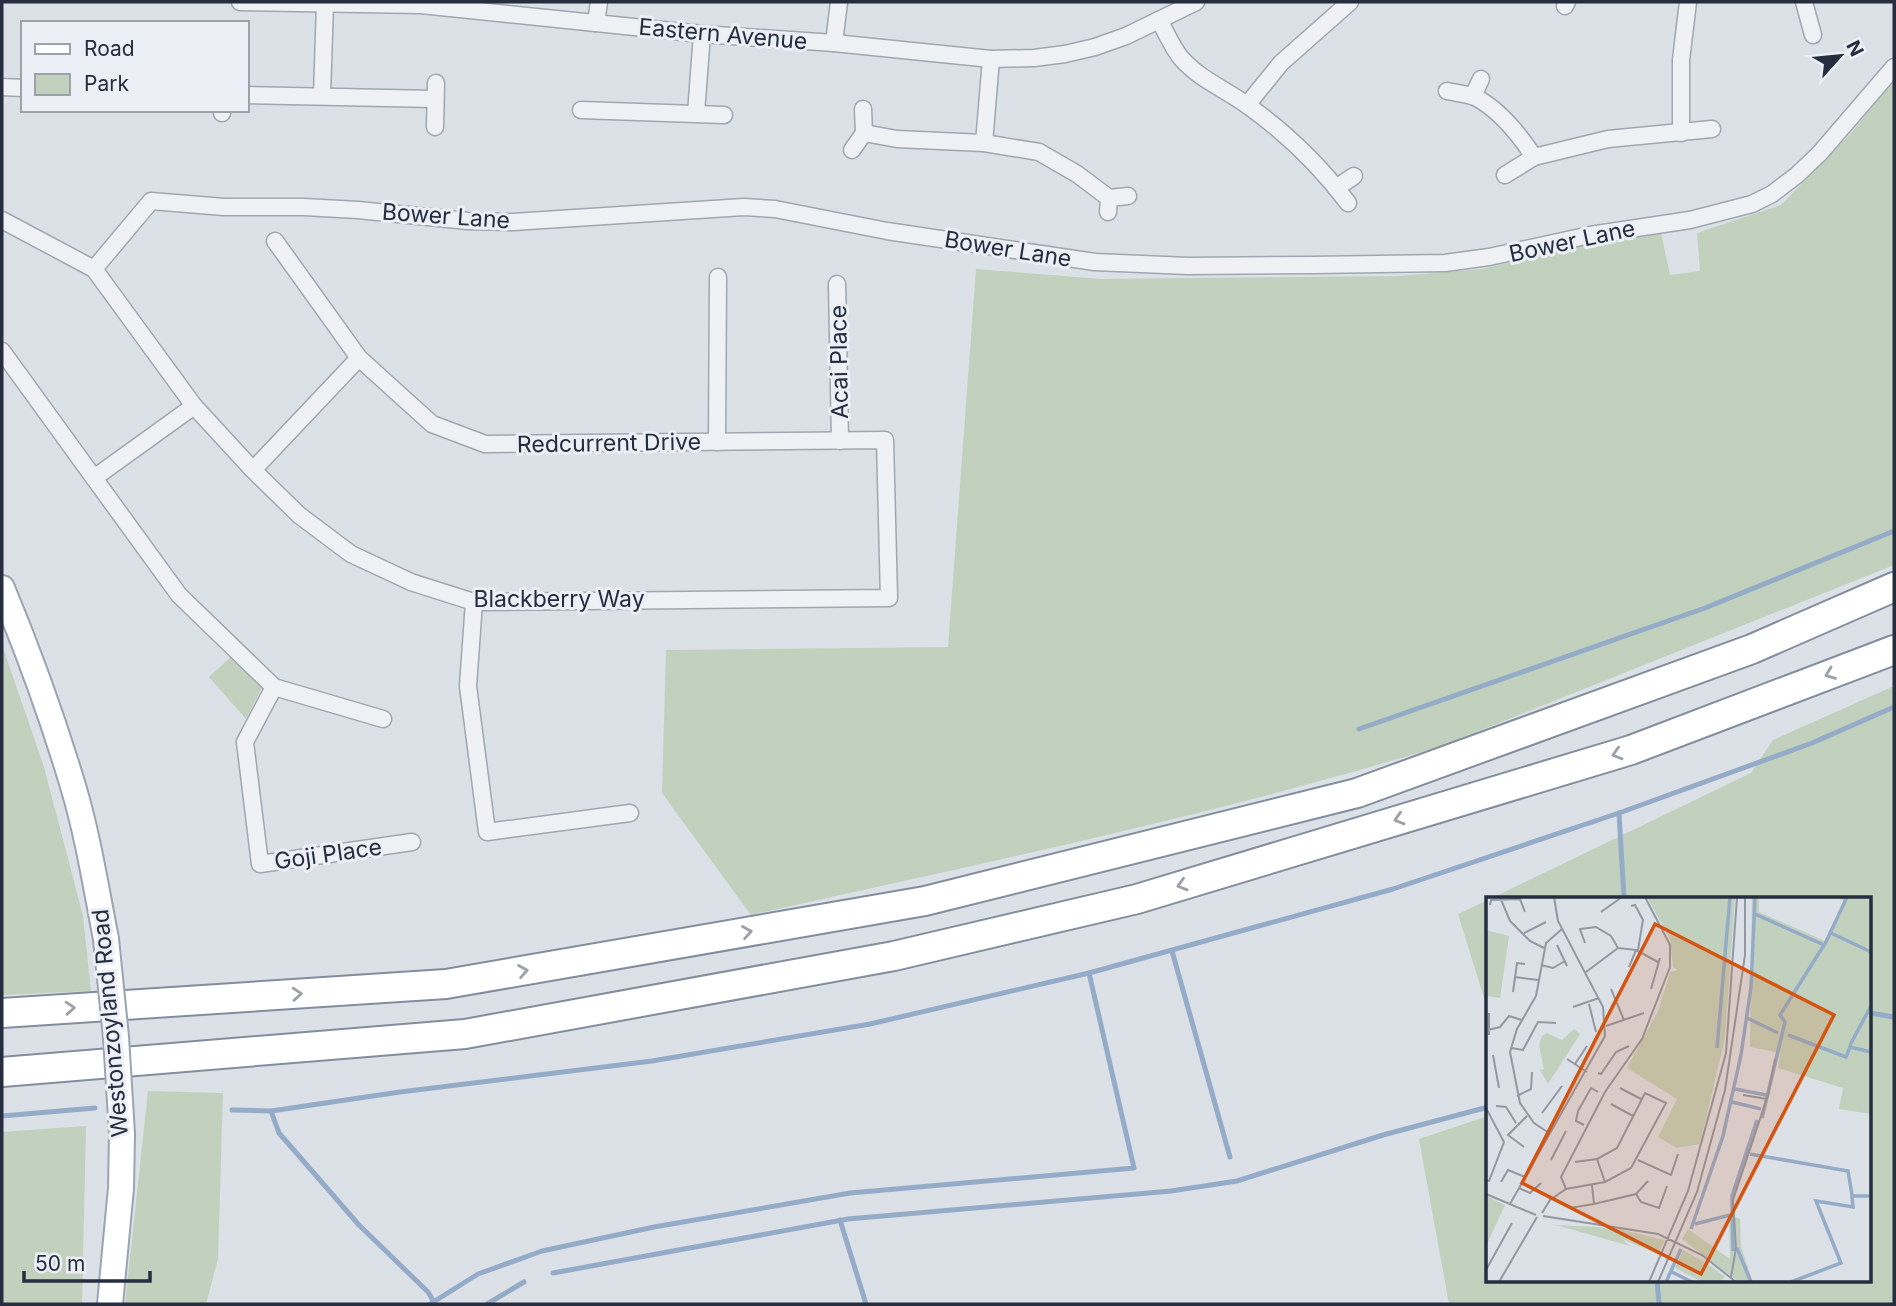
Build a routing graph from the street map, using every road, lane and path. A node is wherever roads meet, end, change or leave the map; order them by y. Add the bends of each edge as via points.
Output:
1 (240, 2) edge
2 (599, 2) edge
3 (839, 2) edge
4 (1196, 2) edge
5 (1350, 2) edge
6 (1688, 2) edge
7 (1804, 2) edge
8 (368, 3) edge
9 (325, 4) junction
10 (1159, 20) junction
11 (596, 23) junction
12 (1815, 24) dead end
13 (702, 34) junction
14 (834, 43) junction
15 (991, 59) junction
16 (1894, 67) edge
17 (1481, 79) dead end
18 (2, 87) edge
19 (21, 88) edge
20 (1447, 91) dead end
21 (248, 96) edge
22 (322, 96) junction
23 (1473, 96) junction
24 (1247, 104) junction
25 (863, 108) dead end
26 (581, 110) dead end
27 (696, 113) junction
28 (724, 115) dead end
29 (435, 127) dead end
30 (1712, 129) dead end
31 (1681, 133) junction
32 (864, 134) junction
33 (984, 143) junction
34 (852, 150) dead end
35 (1534, 157) junction
36 (1505, 175) dead end
37 (1354, 176) dead end
38 (1336, 188) junction
39 (1128, 196) dead end
40 (1348, 204) dead end
41 (2, 220) edge
42 (275, 241) dead end
43 (94, 269) junction
44 (718, 277) dead end
45 (837, 284) dead end
46 (2, 351) edge
47 (359, 358) junction
48 (194, 406) junction
49 (840, 441) junction
50 (717, 442) junction
51 (253, 470) junction
52 (94, 478) junction
53 (1894, 587) edge
54 (2, 588) edge
55 (889, 598) joint
56 (474, 602) junction
57 (1894, 650) edge
58 (274, 687) junction
59 (383, 719) dead end
60 (630, 813) dead end
61 (412, 842) dead end
62 (2, 1013) edge
63 (2, 1072) edge
64 (110, 1304) edge

1 - 9 street, Eastern Avenue
2 - 11 street
3 - 14 street
4 - 10 street, Eastern Avenue
5 - 24 street via 1281,63
6 - 31 street via 1681,60
7 - 12 street
8 - 9 street, Eastern Avenue
8 - 11 street, Eastern Avenue
9 - 22 street
10 - 15 street, Eastern Avenue via 1096,47
10 - 24 street via 1181,58 1213,85
11 - 13 street, Eastern Avenue
13 - 14 street, Eastern Avenue
13 - 27 street
14 - 15 street, Eastern Avenue
15 - 33 street
16 - 43 street, Bower Lane via 1821,153 1772,194 1752,204 1523,251 1445,262 1188,266 1096,262 744,207 513,222 151,201
17 - 23 street
18 - 19 street
20 - 23 street
21 - 22 street
22 - 29 street via 436,91
23 - 35 street via 1521,136
24 - 38 street
25 - 32 street
26 - 27 street
27 - 28 street
30 - 31 street
31 - 35 street via 1608,139
32 - 33 street
32 - 34 street
33 - 39 street via 1039,152 1077,174 1109,205
35 - 36 street
37 - 38 street
38 - 40 street
41 - 43 street, Blackberry Way
42 - 47 street, Redcurrent Drive
43 - 48 street, Blackberry Way
44 - 50 street
45 - 49 street, Acai Place
46 - 52 street
47 - 50 street, Redcurrent Drive via 432,424 485,444
47 - 51 street
48 - 51 street, Blackberry Way
48 - 52 street
49 - 50 street, Redcurrent Drive
49 - 55 street, Redcurrent Drive via 885,440
51 - 56 street, Blackberry Way via 299,515 351,554 411,582
52 - 58 street via 179,594
62 -> 53 highway via 446,985 925,901 1357,793 1752,649
54 - 64 main road, Westonzoyland Road, bridge via 74,788 106,939 122,1134
55 - 56 street, Blackberry Way
56 - 60 street via 468,686 487,832
57 -> 63 highway via 1618,754 1137,899 894,956 465,1034
58 - 59 street
58 - 61 street, Goji Place via 245,742 261,864

